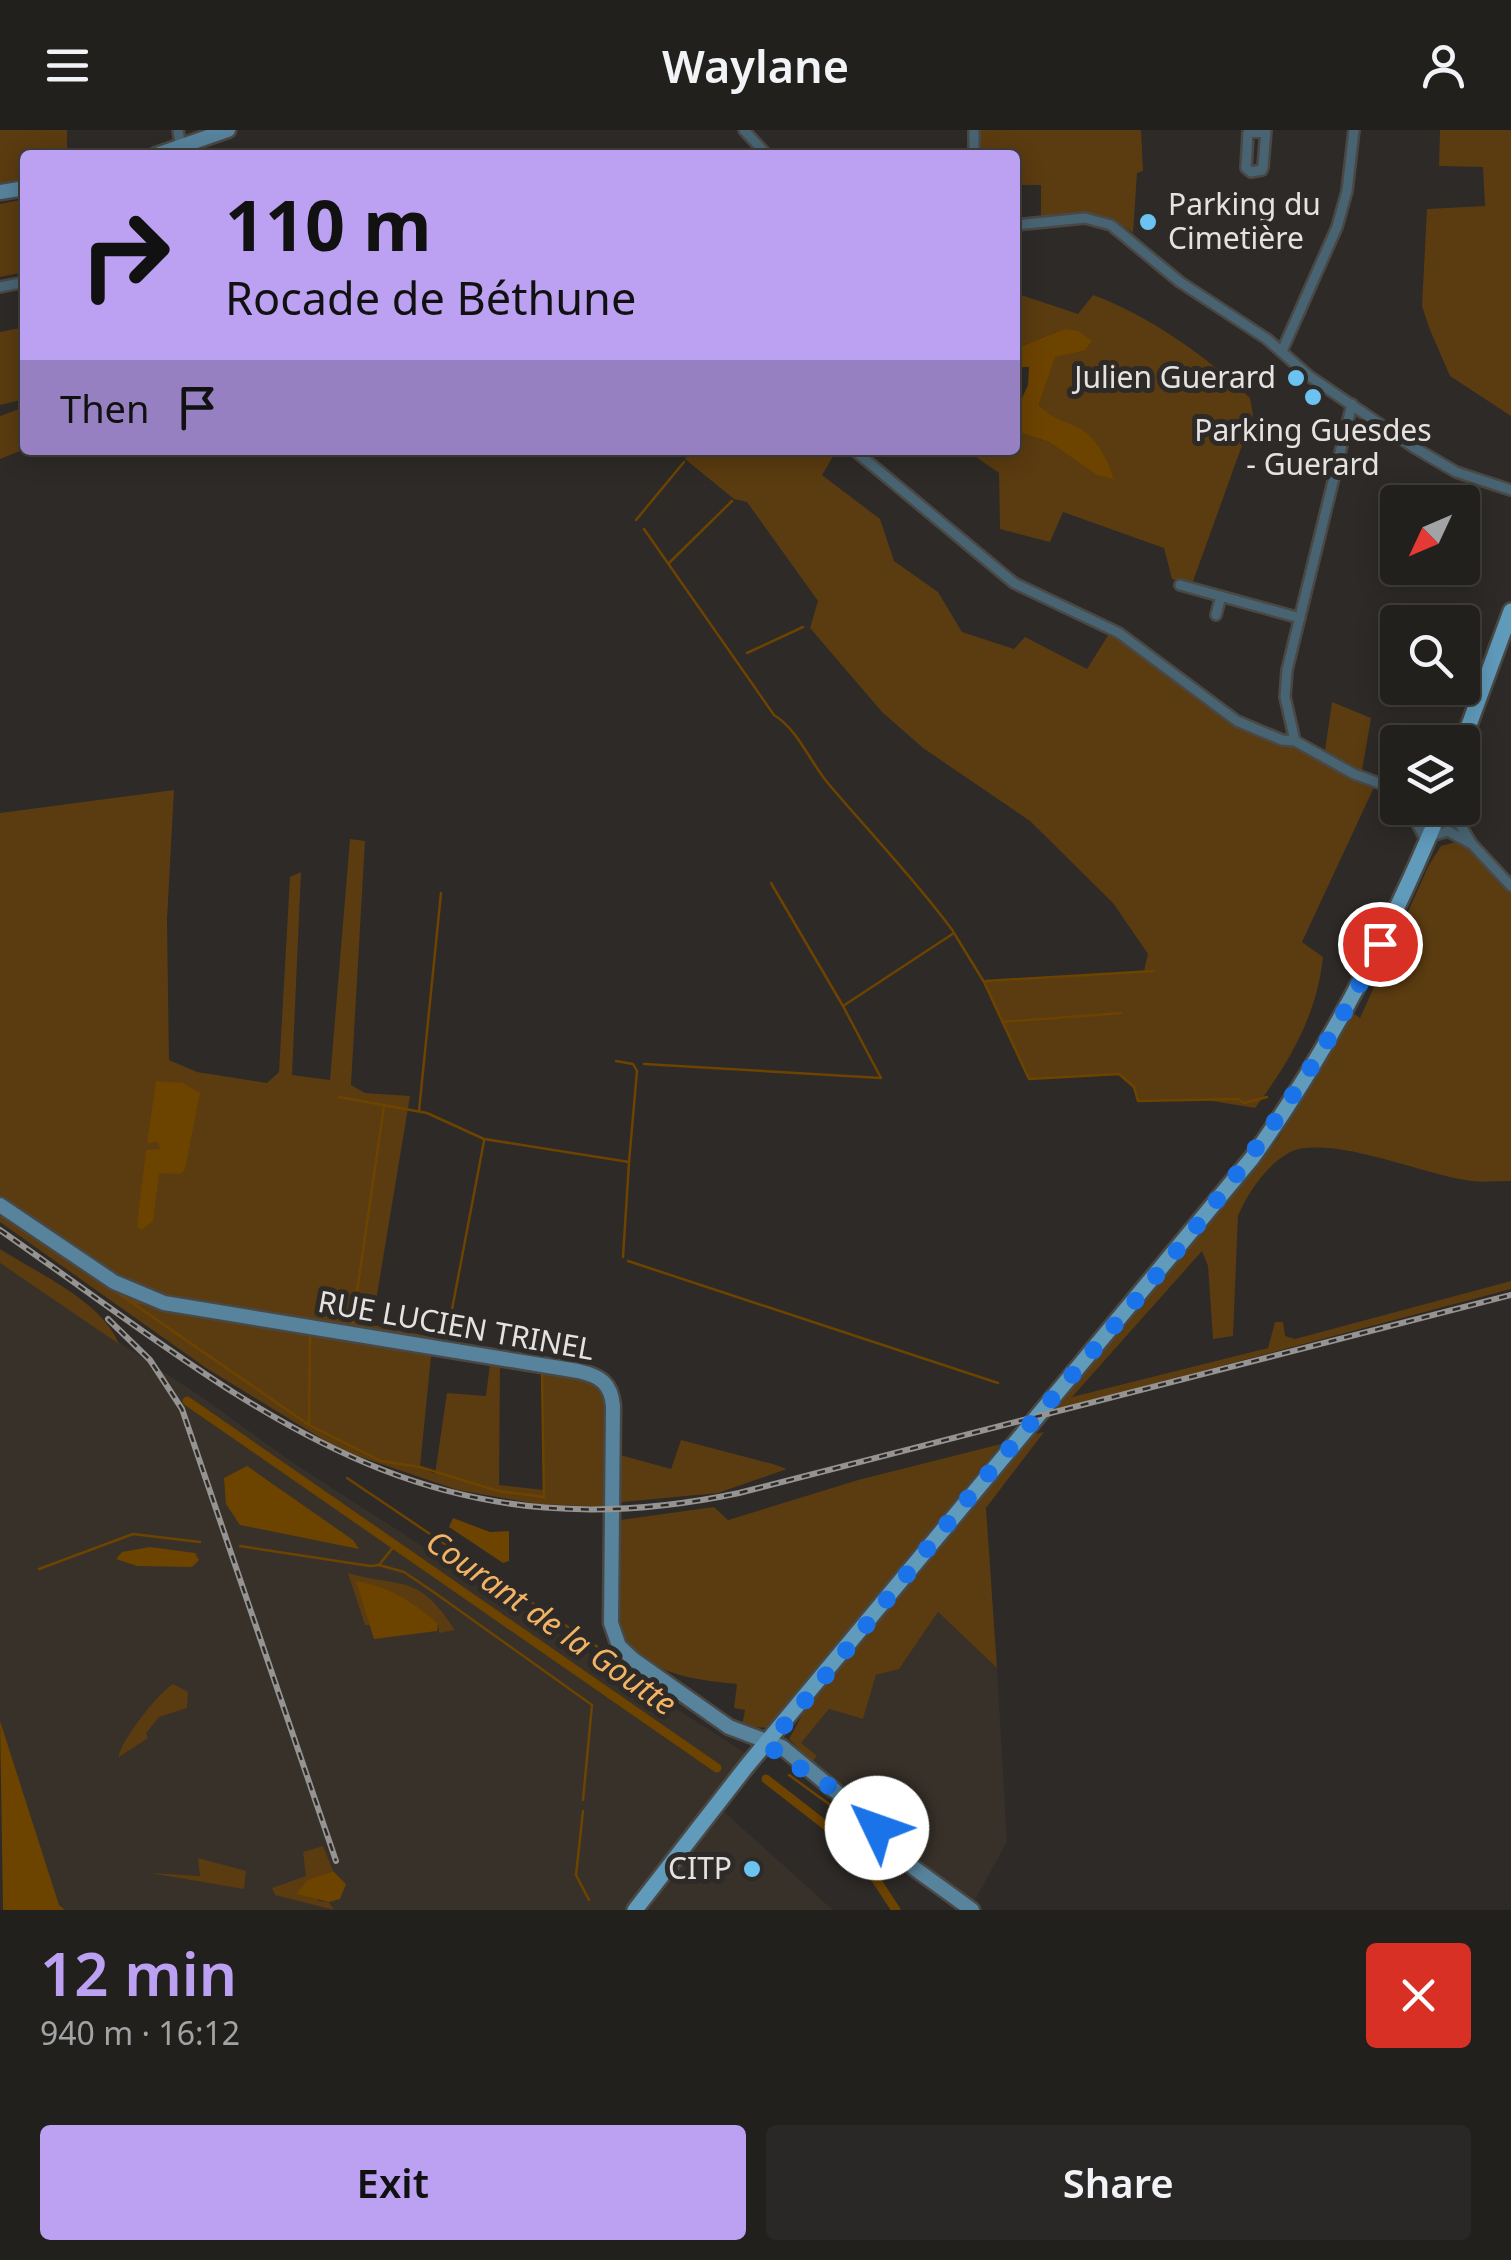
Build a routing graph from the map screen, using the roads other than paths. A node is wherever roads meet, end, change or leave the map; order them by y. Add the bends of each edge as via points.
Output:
1 (178, 130) edge
2 (228, 130) edge
3 (744, 130) edge
4 (1266, 130) edge
5 (1354, 130) edge
6 (180, 149) junction
7 (176, 150) edge
8 (762, 150) edge
9 (1020, 225) edge
10 (1282, 351) junction
11 (1352, 404) junction
12 (860, 455) edge
13 (1511, 490) edge
14 (1180, 586) dead end
15 (1220, 596) junction
16 (1511, 611) edge
17 (1216, 615) dead end
18 (1300, 618) junction
19 (1469, 725) edge
20 (1295, 741) junction
21 (1380, 785) edge
22 (1417, 825) edge
23 (1431, 825) edge
24 (1460, 825) edge
25 (1425, 841) junction
26 (1472, 844) junction
27 (1511, 886) edge
28 (0, 1205) edge
29 (769, 1743) junction
30 (635, 1910) edge
31 (972, 1910) edge

1 - 6 street
2 - 6 street
3 - 8 street
4 - 4 street via 1263,167 1251,172 1248,133
5 - 10 street via 1337,227
6 - 7 street
9 - 10 street via 1086,218 1112,225 1180,282
10 - 11 street
11 - 13 street via 1446,467
11 - 18 street
12 - 20 street via 1014,584 1120,633 1236,721
14 - 15 street
15 - 17 street
15 - 18 street
16 - 19 main road
18 - 20 street via 1285,698
20 - 21 street
22 - 25 street
23 - 25 main road
24 - 26 street
25 - 26 street via 1443,830
25 - 29 main road via 1355,995 1252,1158
26 - 27 street
28 - 29 street, RUE LUCIEN TRINEL via 114,1282 164,1303 598,1376 613,1406 616,1641 700,1708
29 - 30 main road
29 - 31 street via 782,1747 914,1868

